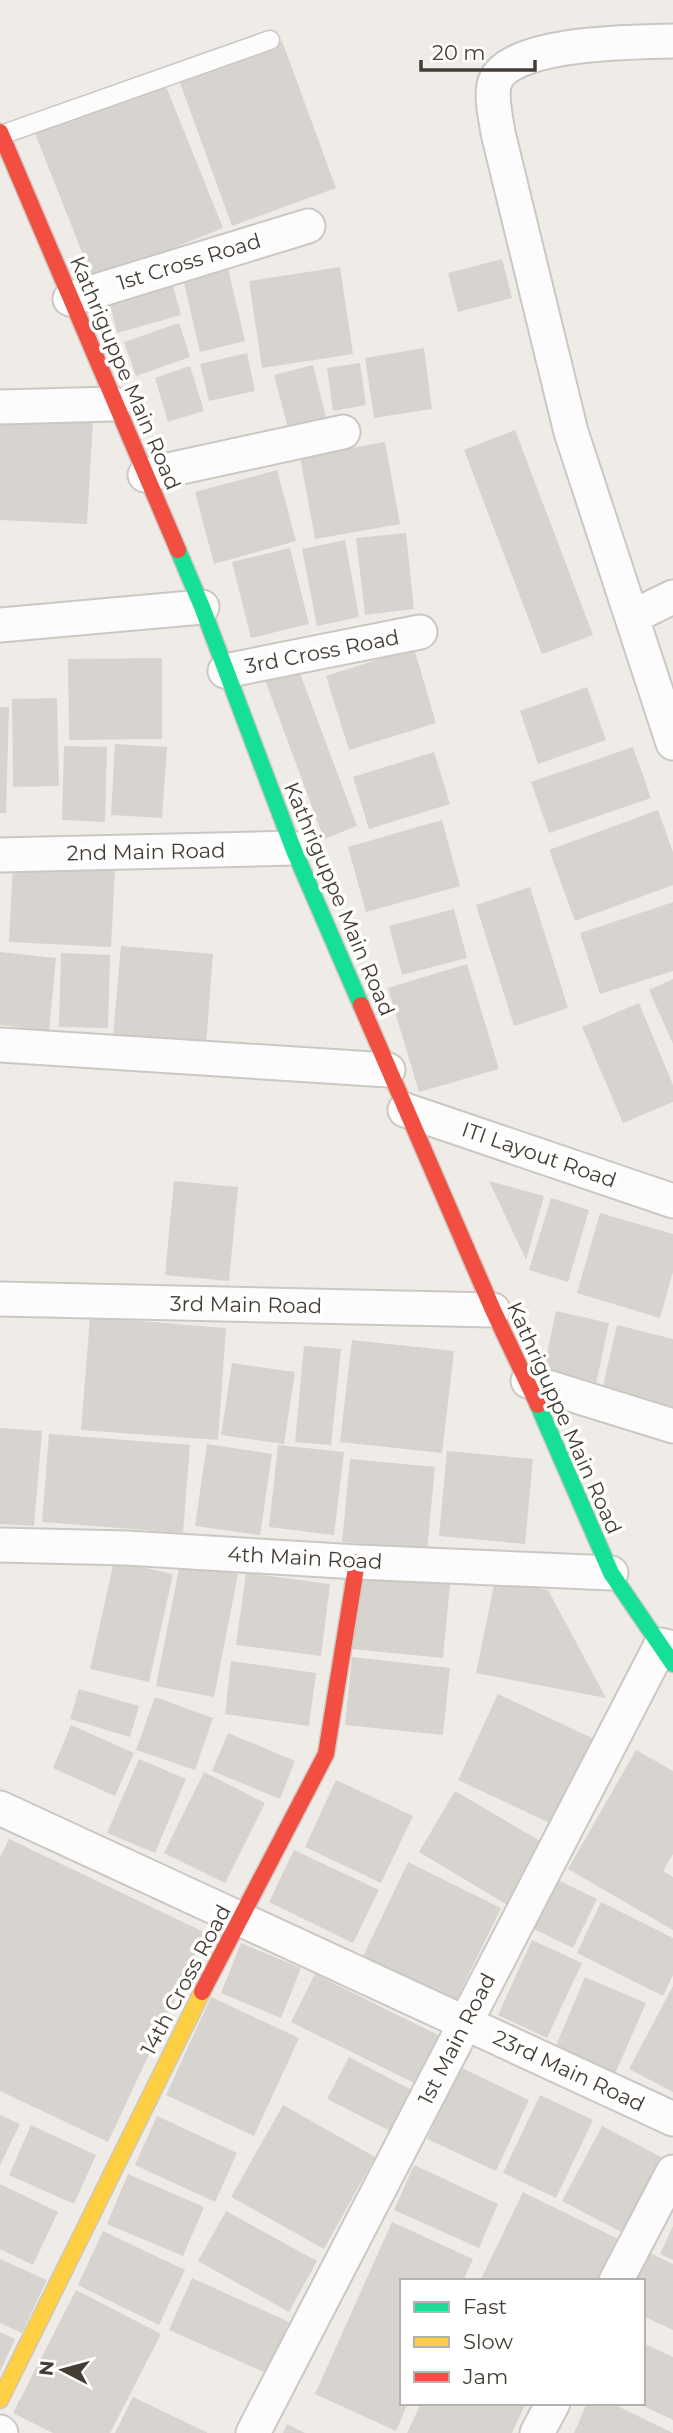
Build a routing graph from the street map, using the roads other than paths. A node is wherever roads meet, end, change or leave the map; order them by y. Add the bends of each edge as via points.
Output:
1 (270, 40) dead end
2 (673, 41) edge
3 (1, 133) edge
4 (8, 173) edge
5 (308, 226) dead end
6 (70, 299) junction
7 (114, 404) junction
8 (0, 407) edge
9 (343, 432) dead end
10 (145, 475) junction
11 (673, 597) edge
12 (202, 607) junction
13 (632, 617) junction
14 (0, 625) edge
15 (420, 632) dead end
16 (225, 671) junction
17 (673, 743) edge
18 (293, 848) junction
19 (0, 855) edge
20 (0, 1045) edge
21 (388, 1070) junction
22 (405, 1110) junction
23 (673, 1201) edge
24 (0, 1299) edge
25 (493, 1310) junction
26 (528, 1381) junction
27 (673, 1426) edge
28 (0, 1545) edge
29 (357, 1562) junction
30 (611, 1573) junction
31 (669, 1653) edge
32 (1, 1811) edge
33 (242, 1920) junction
34 (465, 2024) junction
35 (673, 2119) edge
36 (673, 2172) edge
37 (618, 2279) edge
38 (0, 2400) edge
39 (551, 2405) edge
40 (253, 2433) edge
41 (537, 2433) edge

1 - 3 lane
2 - 13 street via 587,43 512,61 494,84 498,133 571,432
3 - 4 main road, Kathriguppe Main Road
4 - 6 main road, Kathriguppe Main Road
5 - 6 street, 1st Cross Road
6 - 7 main road, Kathriguppe Main Road
7 - 8 street
7 - 10 main road, Kathriguppe Main Road
9 - 10 street
10 - 12 main road, Kathriguppe Main Road
11 - 13 street
12 - 14 street
12 - 16 main road, Kathriguppe Main Road
13 - 17 street
15 - 16 street, 3rd Cross Road
16 - 18 main road, Kathriguppe Main Road
18 - 19 street, 2nd Main Road
18 - 21 main road, Kathriguppe Main Road
20 - 21 street
21 - 22 main road, Kathriguppe Main Road
22 - 23 street, ITI Layout Road
22 - 25 main road, Kathriguppe Main Road
24 - 25 street, 3rd Main Road
25 - 26 main road, Kathriguppe Main Road
26 - 27 street
26 - 30 main road, Kathriguppe Main Road
28 - 29 street, 4th Main Road
29 - 30 street, 4th Main Road
29 - 33 main road, 14th Cross Road via 326,1754
30 - 31 main road, Kathriguppe Main Road
31 - 34 street, 1st Main Road
32 - 33 street, 23rd Main Road
33 - 34 street, 23rd Main Road
33 - 38 main road, 14th Cross Road via 176,2043
34 - 35 street, 23rd Main Road
34 - 40 street, 1st Main Road
36 - 37 street
39 - 41 street

